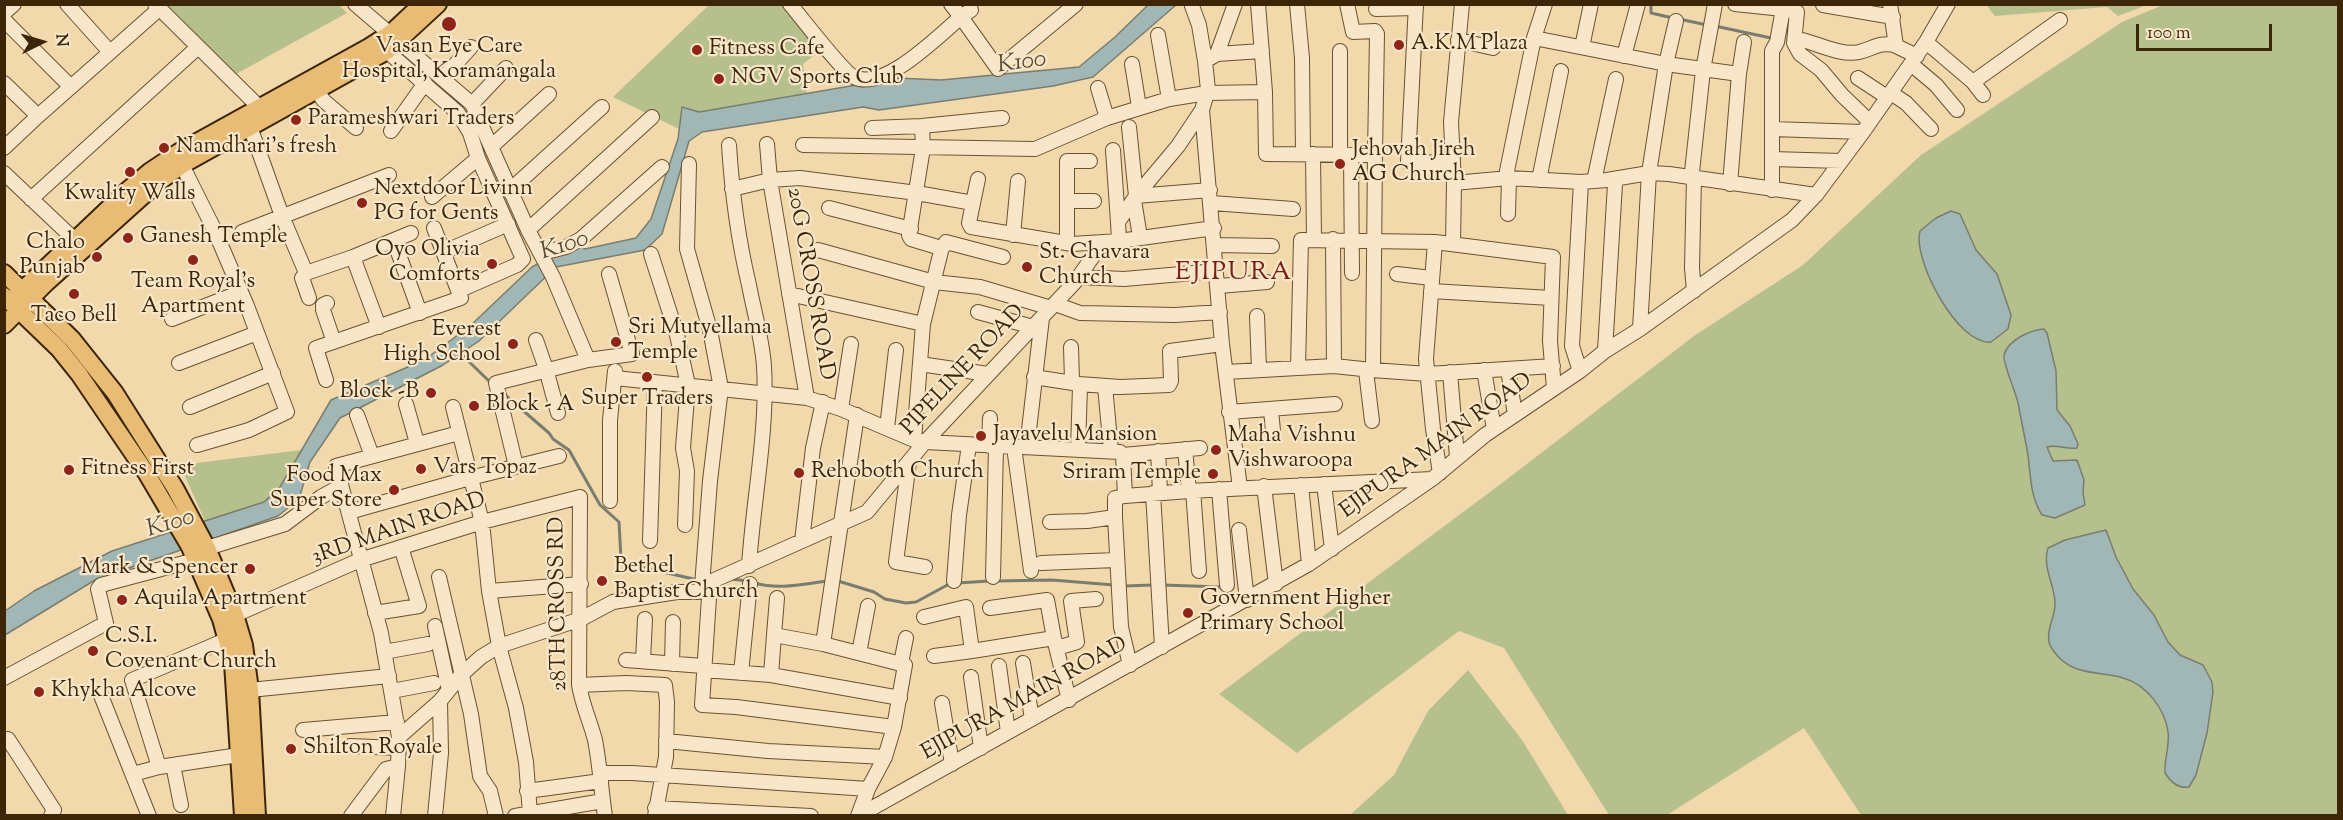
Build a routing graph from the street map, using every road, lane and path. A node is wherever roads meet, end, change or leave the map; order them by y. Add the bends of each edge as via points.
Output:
1 (14, 4) edge
2 (67, 4) edge
3 (355, 4) edge
4 (422, 4) edge
5 (438, 4) edge
6 (790, 4) edge
7 (951, 4) edge
8 (1076, 4) edge
9 (1235, 4) edge
10 (1258, 4) edge
11 (1297, 4) edge
12 (1347, 4) edge
13 (1462, 4) edge
14 (1545, 4) edge
15 (1591, 4) edge
16 (1638, 4) edge
17 (1715, 4) edge
18 (1735, 4) edge
19 (1948, 4) edge
20 (1823, 5) edge
21 (1192, 6) edge
22 (1416, 6) edge
23 (157, 7) edge
24 (1376, 9) dead end
25 (1783, 9) junction
26 (1891, 11) edge
27 (4, 13) edge
28 (966, 14) junction
29 (4, 20) edge
30 (2060, 20) dead end
31 (1676, 21) dead end
32 (1158, 35) dead end
33 (1534, 38) junction
34 (1458, 40) junction
35 (389, 41) junction
36 (1744, 42) dead end
37 (1926, 42) junction
38 (1794, 43) junction
39 (1896, 45) junction
40 (198, 47) junction
41 (471, 47) dead end
42 (1582, 47) junction
43 (1493, 48) dead end
44 (1262, 51) junction
45 (1341, 51) dead end
46 (110, 52) junction
47 (1624, 56) junction
48 (1211, 58) junction
49 (1914, 60) junction
50 (1132, 64) dead end
51 (1666, 64) junction
52 (506, 68) dead end
53 (1704, 69) junction
54 (1561, 71) dead end
55 (1739, 74) junction
56 (443, 78) junction
57 (1857, 78) dead end
58 (1616, 79) dead end
59 (1972, 82) junction
60 (4, 83) edge
61 (425, 83) junction
62 (71, 87) junction
63 (1098, 88) dead end
64 (318, 91) junction
65 (1265, 92) junction
66 (1207, 93) junction
67 (549, 94) dead end
68 (1889, 95) junction
69 (1983, 95) dead end
70 (1169, 99) junction
71 (472, 104) junction
72 (259, 107) junction
73 (602, 107) dead end
74 (1139, 107) junction
75 (1202, 110) junction
76 (1957, 110) dead end
77 (38, 116) junction
78 (652, 117) dead end
79 (1002, 118) dead end
80 (1107, 118) junction
81 (922, 126) junction
82 (1129, 127) dead end
83 (1867, 127) junction
84 (248, 128) junction
85 (356, 128) dead end
86 (872, 128) dead end
87 (1772, 129) junction
88 (1931, 129) dead end
89 (391, 131) dead end
90 (767, 144) dead end
91 (492, 146) junction
92 (729, 146) dead end
93 (803, 146) dead end
94 (4, 148) edge
95 (923, 148) junction
96 (1113, 150) dead end
97 (1308, 154) junction
98 (1345, 154) junction
99 (1375, 155) junction
100 (478, 158) junction
101 (1772, 159) junction
102 (1841, 160) junction
103 (1090, 161) dead end
104 (1452, 163) junction
105 (689, 164) dead end
106 (182, 165) junction
107 (662, 167) dead end
108 (4, 173) edge
109 (1649, 173) junction
110 (389, 175) dead end
111 (1509, 178) junction
112 (1694, 178) junction
113 (978, 179) dead end
114 (1614, 179) junction
115 (770, 180) junction
116 (1539, 180) junction
117 (1018, 181) dead end
118 (1588, 182) junction
119 (1454, 183) junction
120 (1730, 184) junction
121 (732, 189) junction
122 (1772, 189) junction
123 (509, 190) junction
124 (917, 193) junction
125 (1815, 195) junction
126 (432, 196) dead end
127 (1211, 197) junction
128 (1135, 198) junction
129 (31, 199) junction
130 (1066, 201) junction
131 (1094, 201) dead end
132 (973, 204) junction
133 (829, 208) dead end
134 (1293, 209) dead end
135 (1508, 213) dead end
136 (282, 216) junction
137 (1118, 222) junction
138 (508, 224) junction
139 (434, 228) dead end
140 (911, 228) junction
141 (1214, 228) junction
142 (528, 230) junction
143 (242, 232) dead end
144 (411, 233) dead end
145 (1013, 235) junction
146 (1140, 237) junction
147 (1314, 239) junction
148 (1334, 239) junction
149 (75, 240) junction
150 (1352, 240) junction
151 (1119, 241) junction
152 (1374, 241) junction
153 (1103, 242) junction
154 (1435, 242) junction
155 (1067, 243) junction
156 (1453, 244) junction
157 (1215, 245) junction
158 (1272, 246) dead end
159 (941, 249) junction
160 (818, 250) dead end
161 (398, 252) dead end
162 (444, 252) junction
163 (651, 254) dead end
164 (543, 256) junction
165 (352, 257) junction
166 (1003, 257) dead end
167 (4, 273) edge
168 (306, 273) junction
169 (1352, 273) dead end
170 (609, 274) dead end
171 (1397, 274) dead end
172 (1079, 277) junction
173 (1217, 279) junction
174 (934, 282) junction
175 (1267, 282) dead end
176 (1431, 284) junction
177 (460, 290) junction
178 (1694, 291) junction
179 (241, 292) junction
180 (789, 294) junction
181 (309, 298) dead end
182 (1551, 298) junction
183 (15, 301) edge
184 (327, 303) dead end
185 (978, 312) dead end
186 (1220, 312) junction
187 (420, 313) junction
188 (1045, 314) junction
189 (1257, 316) dead end
190 (172, 319) dead end
191 (923, 324) junction
192 (4, 325) edge
193 (379, 327) junction
194 (1640, 328) junction
195 (257, 333) junction
196 (536, 340) dead end
197 (334, 342) junction
198 (851, 344) dead end
199 (1222, 344) junction
200 (1071, 347) dead end
201 (896, 350) dead end
202 (1605, 351) junction
203 (614, 357) junction
204 (588, 360) junction
205 (179, 363) dead end
206 (920, 364) junction
207 (1334, 366) junction
208 (1553, 366) junction
209 (1298, 367) junction
210 (546, 369) junction
211 (1508, 369) junction
212 (1259, 370) junction
213 (1484, 370) junction
214 (1369, 371) junction
215 (1580, 371) junction
216 (1226, 372) junction
217 (1450, 372) junction
218 (273, 373) junction
219 (988, 374) junction
220 (1428, 374) junction
221 (1034, 377) junction
222 (615, 378) junction
223 (326, 380) dead end
224 (655, 382) junction
225 (1076, 383) junction
226 (688, 385) junction
227 (1105, 386) junction
228 (722, 388) junction
229 (1554, 388) junction
230 (764, 393) junction
231 (807, 398) junction
232 (823, 402) junction
233 (406, 404) dead end
234 (1335, 404) dead end
235 (190, 407) dead end
236 (453, 407) dead end
237 (841, 409) junction
238 (1271, 410) junction
239 (1229, 412) junction
240 (558, 413) dead end
241 (357, 415) dead end
242 (1515, 415) junction
243 (857, 416) junction
244 (990, 418) dead end
245 (1372, 421) dead end
246 (887, 428) junction
247 (1494, 429) junction
248 (1273, 431) dead end
249 (459, 433) junction
250 (919, 441) junction
251 (417, 443) junction
252 (196, 445) dead end
253 (969, 445) junction
254 (992, 446) junction
255 (1021, 447) junction
256 (1078, 449) junction
257 (1158, 451) junction
258 (1117, 453) junction
259 (372, 456) junction
260 (559, 456) dead end
261 (1457, 457) junction
262 (909, 462) junction
263 (516, 466) junction
264 (1436, 476) junction
265 (470, 478) junction
266 (1324, 484) junction
267 (1301, 485) junction
268 (341, 486) junction
269 (1264, 486) junction
270 (1240, 488) junction
271 (1219, 489) junction
272 (1191, 490) junction
273 (1157, 493) junction
274 (580, 496) joint
275 (1125, 496) junction
276 (610, 501) dead end
277 (349, 512) junction
278 (1115, 517) junction
279 (482, 522) junction
280 (1050, 522) dead end
281 (685, 525) dead end
282 (840, 526) junction
283 (1239, 530) dead end
284 (650, 541) dead end
285 (802, 541) junction
286 (401, 547) junction
287 (1332, 549) junction
288 (197, 552) junction
289 (360, 560) junction
290 (1116, 560) junction
291 (1310, 564) junction
292 (749, 566) junction
293 (925, 567) dead end
294 (1199, 571) dead end
295 (439, 577) dead end
296 (993, 577) dead end
297 (954, 581) dead end
298 (581, 584) junction
299 (706, 584) junction
300 (750, 584) dead end
301 (1276, 584) junction
302 (1227, 585) dead end
303 (489, 591) junction
304 (777, 598) dead end
305 (1096, 599) dead end
306 (1247, 600) junction
307 (868, 606) dead end
308 (990, 608) dead end
309 (375, 613) junction
310 (235, 615) junction
311 (924, 617) dead end
312 (581, 619) junction
313 (645, 619) dead end
314 (673, 622) dead end
315 (435, 626) dead end
316 (774, 635) junction
317 (906, 638) dead end
318 (228, 639) junction
319 (1056, 643) junction
320 (428, 644) dead end
321 (823, 644) junction
322 (499, 646) junction
323 (1162, 647) junction
324 (972, 651) junction
325 (384, 652) junction
326 (859, 653) junction
327 (934, 656) dead end
328 (626, 660) dead end
329 (643, 661) junction
330 (668, 663) junction
331 (901, 663) junction
332 (1023, 663) dead end
333 (1130, 665) junction
334 (999, 666) dead end
335 (703, 668) junction
336 (741, 673) junction
337 (461, 675) junction
338 (771, 675) junction
339 (389, 676) junction
340 (970, 677) dead end
341 (4, 678) edge
342 (434, 683) dead end
343 (579, 685) junction
344 (665, 685) junction
345 (250, 690) junction
346 (392, 691) junction
347 (100, 693) dead end
348 (445, 696) junction
349 (900, 698) junction
350 (1069, 700) junction
351 (942, 703) dead end
352 (1032, 719) junction
353 (398, 722) junction
354 (894, 727) junction
355 (303, 730) dead end
356 (1008, 732) junction
357 (8, 739) dead end
358 (666, 741) junction
359 (399, 743) junction
360 (350, 746) dead end
361 (981, 748) junction
362 (239, 755) junction
363 (885, 757) junction
364 (952, 764) junction
365 (166, 766) junction
366 (398, 766) junction
367 (133, 774) junction
368 (664, 776) junction
369 (601, 777) junction
370 (868, 789) junction
371 (527, 791) junction
372 (181, 805) dead end
373 (604, 808) edge
374 (655, 812) edge
375 (54, 814) edge
376 (530, 814) junction
377 (149, 816) edge
378 (243, 816) edge
379 (257, 816) edge
380 (351, 816) edge
381 (393, 816) edge
382 (435, 816) edge
383 (496, 816) edge
384 (515, 816) edge
385 (811, 816) edge
386 (858, 816) edge

1 - 27 street
2 - 46 street
3 - 35 street
4 - 35 main road
5 - 35 main road
6 - 28 street via 852,77 868,81 891,73
7 - 28 street
8 - 28 street via 998,69
9 - 48 street
10 - 44 street
11 - 97 street
12 - 99 street via 1353,32 1377,34
13 - 34 street
14 - 33 street
15 - 42 street
16 - 47 street
17 - 53 street
18 - 25 street
19 - 37 street, EJIPURA MAIN ROAD
20 - 26 street
21 - 48 street
22 - 24 street
22 - 104 street via 1408,162
23 - 40 street
23 - 46 street
25 - 38 street via 1797,13
25 - 87 street via 1772,51
26 - 39 street
29 - 62 street
30 - 59 street
31 - 51 street
32 - 70 street
33 - 42 street
33 - 111 street via 1507,171
34 - 43 street
34 - 104 street
35 - 56 street
35 - 61 street
35 - 64 main road
35 - 72 main road
36 - 55 street
37 - 49 street, EJIPURA MAIN ROAD
37 - 59 street
38 - 39 street via 1802,40 1845,52 1859,52 1884,43
38 - 83 street
39 - 49 street
40 - 72 street
40 - 129 street
41 - 56 street
42 - 47 street
44 - 48 street
44 - 65 street
45 - 98 street
46 - 62 street
47 - 51 street
48 - 66 street
49 - 68 street, EJIPURA MAIN ROAD
49 - 76 street
50 - 74 street
51 - 53 street
51 - 109 street
52 - 71 street
53 - 55 street
53 - 112 street
54 - 116 street
55 - 120 street
56 - 71 street
57 - 68 street
58 - 118 street
59 - 69 street
60 - 77 street
61 - 89 street
61 - 100 street via 458,113
62 - 77 street
63 - 80 street
64 - 84 main road
64 - 85 street
65 - 66 street
65 - 97 street via 1266,153
66 - 70 street
66 - 75 street
67 - 91 street
68 - 83 street, EJIPURA MAIN ROAD
68 - 88 street via 1906,103
70 - 74 street
71 - 91 street
72 - 149 main road via 149,172
73 - 123 street
74 - 80 street
75 - 127 street
75 - 128 street
77 - 94 street
78 - 142 street
79 - 81 street
80 - 95 street via 1035,149
81 - 86 street
81 - 95 street
82 - 128 street
83 - 87 street
83 - 102 street, EJIPURA MAIN ROAD
84 - 106 main road
84 - 136 street
87 - 101 street
90 - 115 street
91 - 123 street
92 - 121 street
93 - 95 street
95 - 124 street
96 - 137 street
97 - 98 street
97 - 147 street
98 - 99 street
98 - 150 street
99 - 152 street
100 - 126 street
100 - 138 street
101 - 102 street
101 - 122 street
102 - 125 street, EJIPURA MAIN ROAD
103 - 130 street via 1067,161
104 - 119 street
105 - 228 street via 687,249
106 - 179 street
106 - 183 main road
107 - 164 street via 581,239
108 - 129 street
109 - 112 street
109 - 114 street
109 - 194 street
110 - 136 street
111 - 116 street
111 - 119 street
111 - 135 street
112 - 120 street
112 - 178 street
113 - 132 street
114 - 118 street
114 - 202 street
115 - 121 street
115 - 124 street, 20G CROSS ROAD via 800,178
115 - 180 street, 20G CROSS ROAD
116 - 118 street
117 - 145 street
118 - 215 street via 1572,346
119 - 156 street
120 - 122 street
121 - 230 street via 762,348
122 - 125 street
123 - 142 street
124 - 132 street, 20G CROSS ROAD
124 - 140 street
125 - 178 street, EJIPURA MAIN ROAD via 1792,220
127 - 128 street
127 - 134 street
127 - 141 street
128 - 137 street
128 - 146 street
129 - 149 street
130 - 131 street
130 - 155 street
132 - 145 street via 971,227
133 - 140 street
136 - 143 street
136 - 168 street
137 - 151 street
138 - 162 street
138 - 177 street via 522,262
139 - 162 street
140 - 159 street via 911,239
141 - 146 street
141 - 157 street
142 - 164 street
144 - 165 street
145 - 155 street
146 - 151 street
147 - 148 street
147 - 209 street via 1300,242
148 - 150 street
148 - 207 street
149 - 183 main road
150 - 152 street
150 - 169 street
151 - 153 street
152 - 154 street
152 - 214 street
153 - 155 street
153 - 172 street, PIPELINE ROAD
154 - 156 street
154 - 176 street
156 - 182 street via 1552,257
157 - 158 street
157 - 173 street
159 - 166 street via 946,242
159 - 174 street
160 - 174 street
161 - 187 street
162 - 177 street
163 - 226 street via 677,335
164 - 204 street
165 - 168 street
165 - 193 street
167 - 183 main road
168 - 181 street via 302,278
170 - 203 street via 632,354
171 - 176 street
172 - 173 street
172 - 188 street, PIPELINE ROAD
173 - 175 street
173 - 186 street
174 - 188 street via 980,287
174 - 191 street
176 - 182 street
176 - 220 street
177 - 187 street via 461,298
178 - 194 street, EJIPURA MAIN ROAD
179 - 190 street
179 - 195 street
180 - 191 street
180 - 231 street, 20G CROSS ROAD
182 - 208 street
183 - 192 main road
183 - 288 main road via 72,339 115,393 186,523
184 - 197 street via 323,310
185 - 188 street
186 - 188 street
186 - 199 street
187 - 193 street
188 - 219 street, PIPELINE ROAD
188 - 221 street
189 - 212 street
191 - 206 street
193 - 197 street
194 - 202 street, EJIPURA MAIN ROAD
195 - 205 street
195 - 218 street
196 - 210 street
197 - 223 street via 316,348
198 - 237 street
199 - 216 street
199 - 227 street via 1170,351 1169,385
200 - 225 street
201 - 246 street
202 - 215 street, EJIPURA MAIN ROAD
203 - 204 street
203 - 222 street
204 - 210 street
206 - 219 street
206 - 250 street
207 - 209 street
207 - 214 street
208 - 211 street
208 - 229 street
209 - 212 street
210 - 240 street
210 - 263 street via 496,384
211 - 213 street
211 - 242 street
212 - 216 street
213 - 217 street
213 - 247 street
214 - 220 street
214 - 245 street
215 - 229 street, EJIPURA MAIN ROAD
216 - 239 street
217 - 220 street
217 - 261 street
218 - 235 street
218 - 252 street via 286,412 249,430
219 - 250 street, PIPELINE ROAD
220 - 264 street
221 - 225 street
221 - 255 street
222 - 224 street
222 - 276 street via 609,420
224 - 226 street
224 - 284 street
225 - 227 street
225 - 256 street
226 - 228 street
226 - 281 street via 683,448 687,471
227 - 258 street
228 - 230 street
228 - 299 street via 710,481
229 - 242 street, EJIPURA MAIN ROAD
230 - 231 street
230 - 292 street
231 - 232 street
232 - 237 street
232 - 285 street via 813,448
233 - 251 street
234 - 238 street
236 - 249 street
237 - 243 street
238 - 239 street
238 - 248 street
239 - 270 street
241 - 259 street
242 - 247 street, EJIPURA MAIN ROAD
243 - 246 street
243 - 282 street
244 - 254 street
246 - 250 street
247 - 261 street, EJIPURA MAIN ROAD
249 - 251 street
249 - 265 street
250 - 253 street
250 - 262 street, PIPELINE ROAD
251 - 259 street
253 - 254 street
253 - 297 street
254 - 255 street
254 - 296 street
255 - 256 street
255 - 290 street via 1036,567
256 - 258 street
257 - 258 street
257 - 272 street via 1192,448
257 - 273 street
258 - 275 street
259 - 268 street via 336,466
260 - 263 street
261 - 264 street, EJIPURA MAIN ROAD
262 - 282 street, PIPELINE ROAD via 867,512
262 - 293 street via 896,562
263 - 265 street
264 - 266 street
264 - 287 street, EJIPURA MAIN ROAD
265 - 277 street
265 - 279 street
266 - 267 street
266 - 287 street
267 - 269 street
267 - 291 street
268 - 277 street
268 - 288 street via 285,524
269 - 270 street
269 - 301 street
270 - 271 street
271 - 272 street
271 - 302 street
272 - 273 street
272 - 294 street
273 - 275 street
273 - 323 street
274 - 279 street, 3RD MAIN ROAD
274 - 298 street, 28TH CROSS RD
275 - 278 street via 1115,498
277 - 289 street
278 - 280 street
278 - 290 street
279 - 286 street, 3RD MAIN ROAD
279 - 303 street
282 - 285 street, PIPELINE ROAD
282 - 321 street
283 - 306 street
285 - 292 street, PIPELINE ROAD
286 - 289 street, 3RD MAIN ROAD
286 - 309 street via 419,606
287 - 291 street, EJIPURA MAIN ROAD
288 - 310 main road
288 - 318 main road
288 - 341 street via 101,585 98,589 106,623
289 - 309 street
289 - 310 street, 3RD MAIN ROAD
290 - 333 street via 1121,627
291 - 301 street, EJIPURA MAIN ROAD
292 - 299 street, PIPELINE ROAD
295 - 337 street
298 - 303 street
298 - 312 street, 28TH CROSS RD
299 - 312 street, PIPELINE ROAD via 698,591 613,602
299 - 335 street
300 - 336 street
301 - 306 street, EJIPURA MAIN ROAD
303 - 322 street
304 - 316 street
305 - 319 street via 1071,601 1077,642
306 - 323 street, EJIPURA MAIN ROAD
307 - 326 street
308 - 319 street via 1047,600
309 - 325 street
310 - 345 main road
311 - 324 street via 966,607
312 - 322 street, PIPELINE ROAD
312 - 343 street, 28TH CROSS RD
313 - 329 street
314 - 330 street
315 - 348 street
316 - 321 street
316 - 338 street
317 - 331 street
318 - 362 main road
318 - 365 street via 133,680
319 - 324 street
319 - 350 street
320 - 325 street
321 - 326 street
322 - 337 street, PIPELINE ROAD
322 - 371 street via 516,708
323 - 333 street, EJIPURA MAIN ROAD
324 - 327 street
325 - 339 street
326 - 331 street
328 - 329 street
329 - 330 street
330 - 335 street
330 - 344 street
331 - 349 street via 905,668
332 - 352 street
333 - 350 street, EJIPURA MAIN ROAD
334 - 356 street
335 - 336 street
335 - 354 street via 702,705
336 - 338 street
337 - 348 street, PIPELINE ROAD
337 - 383 street via 480,776 490,791
338 - 349 street
339 - 345 street
339 - 346 street
340 - 361 street
342 - 346 street
343 - 344 street
343 - 369 street, 28TH CROSS RD
344 - 358 street
345 - 379 main road
346 - 353 street
347 - 367 street
348 - 359 street, PIPELINE ROAD
348 - 382 street
349 - 354 street
350 - 352 street, EJIPURA MAIN ROAD
351 - 364 street
352 - 356 street, EJIPURA MAIN ROAD
353 - 355 street
353 - 359 street
354 - 363 street
356 - 361 street, EJIPURA MAIN ROAD
357 - 375 street
358 - 363 street
358 - 368 street
359 - 360 street
359 - 366 street
361 - 364 street, EJIPURA MAIN ROAD
362 - 365 street
362 - 378 main road
363 - 370 street
364 - 386 street, EJIPURA MAIN ROAD
365 - 367 street
365 - 372 street
366 - 380 street via 386,769
366 - 381 street
367 - 377 street
368 - 369 street via 632,773
368 - 370 street
368 - 374 street
369 - 371 street
369 - 373 street, 28TH CROSS RD
370 - 386 street
371 - 376 street
373 - 376 street
374 - 385 street
376 - 384 street

